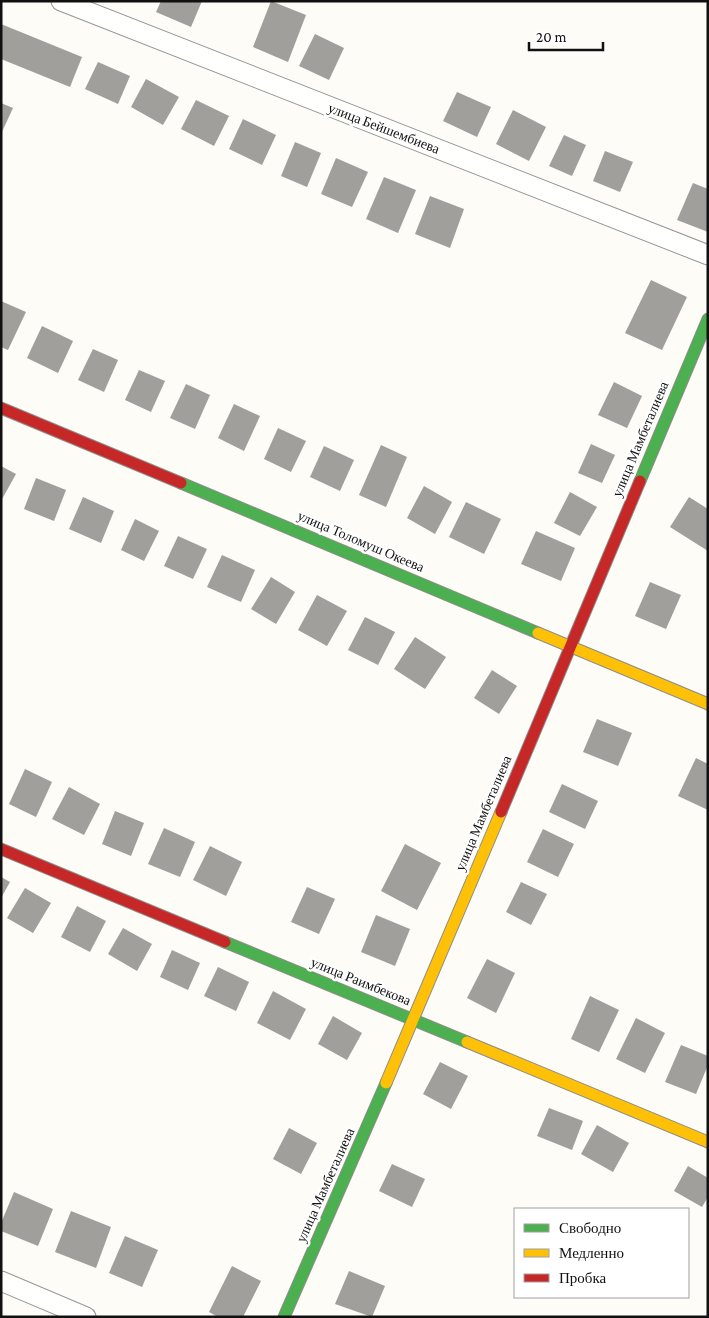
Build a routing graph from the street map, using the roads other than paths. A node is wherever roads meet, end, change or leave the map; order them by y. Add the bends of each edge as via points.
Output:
1 (61, 1) edge
2 (708, 255) edge
3 (708, 320) edge
4 (1, 408) edge
5 (569, 644) junction
6 (708, 704) edge
7 (1, 849) edge
8 (414, 1019) junction
9 (708, 1142) edge
10 (1, 1281) edge
11 (86, 1317) edge
12 (284, 1317) edge

1 - 2 street, улица Бейшембиева
3 - 5 street, улица Мамбеталиева
4 - 5 street, улица Толомуш Океева
5 - 6 street, улица Толомуш Океева
5 - 8 street, улица Мамбеталиева
7 - 8 street, улица Раимбекова
8 - 9 street, улица Раимбекова
8 - 12 street, улица Мамбеталиева
10 - 11 street

